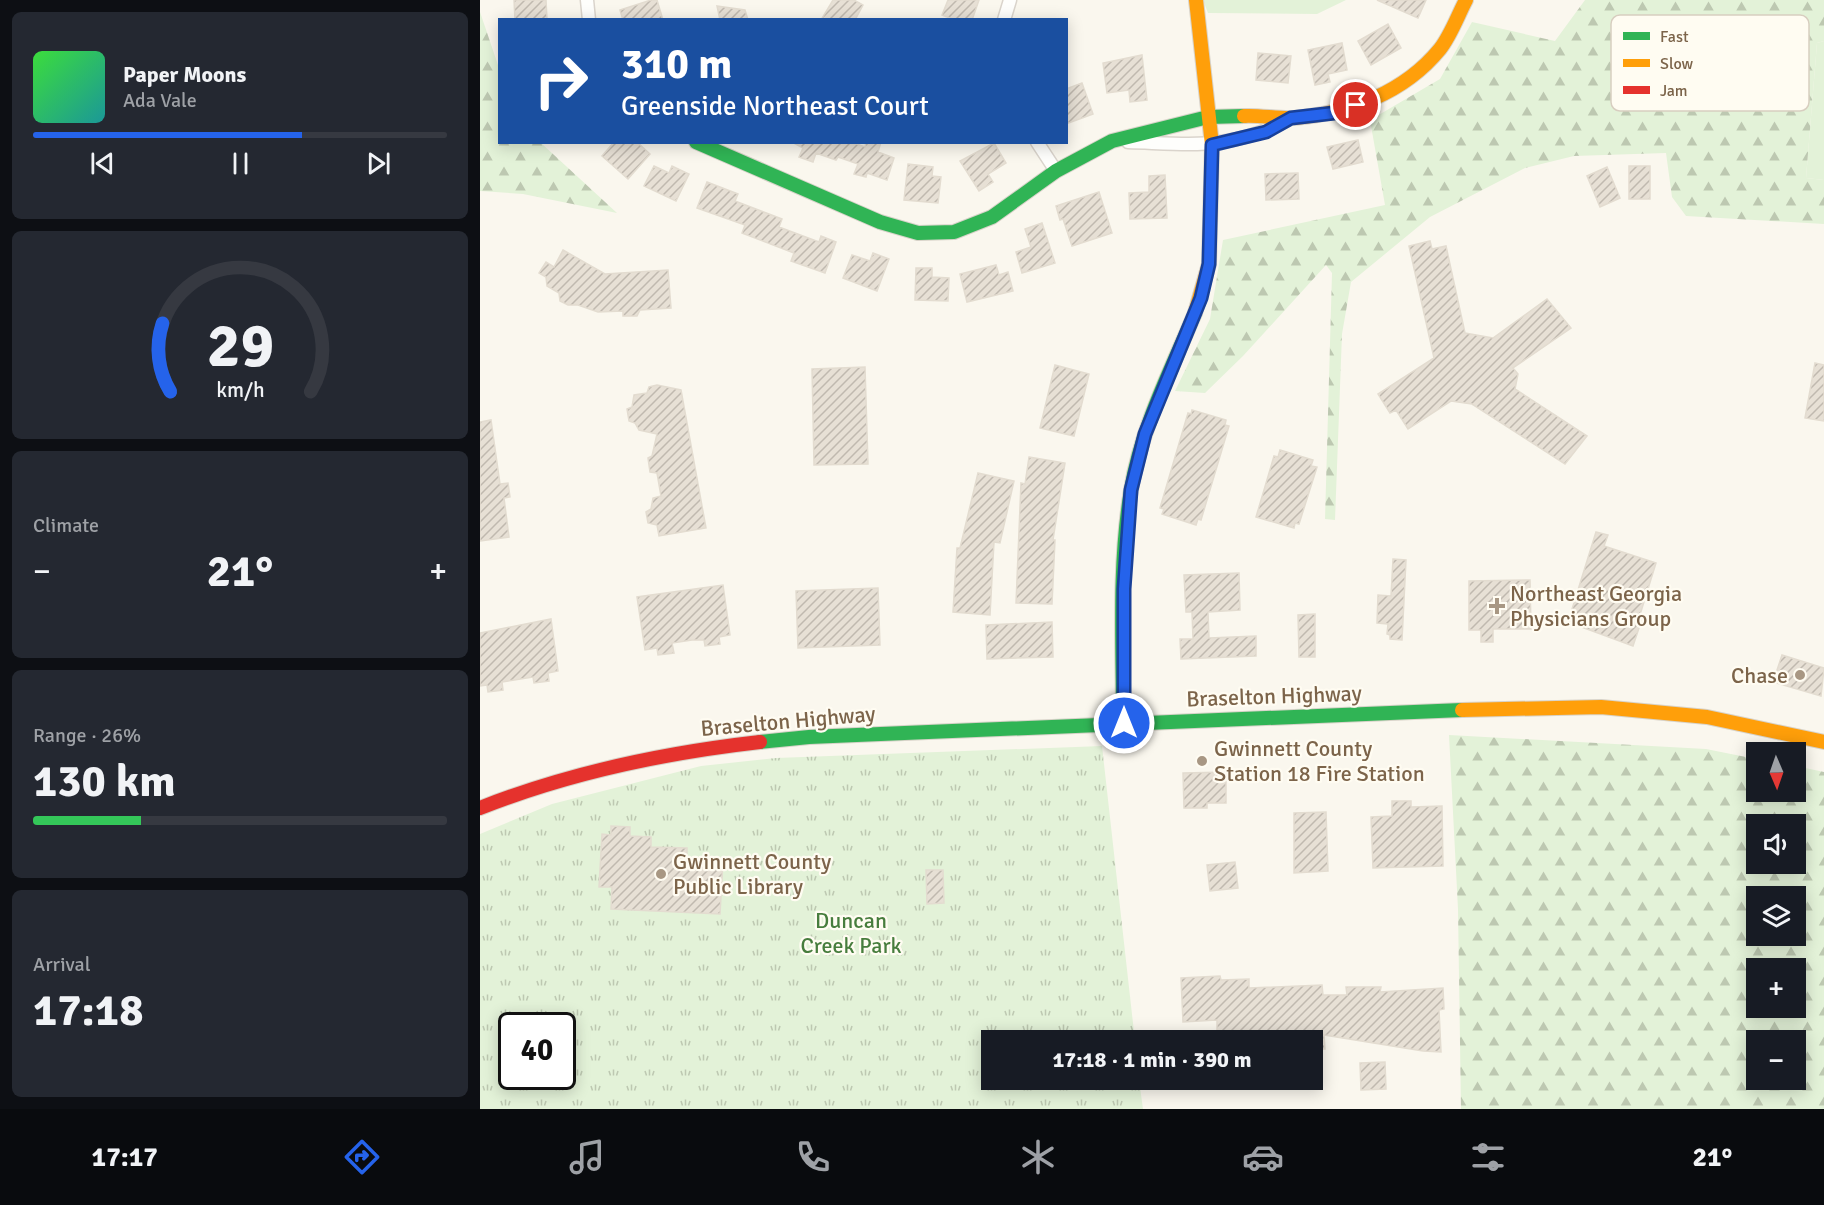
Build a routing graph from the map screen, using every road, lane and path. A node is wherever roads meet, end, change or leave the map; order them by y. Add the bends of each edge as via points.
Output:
1 (587, 0) edge
2 (1010, 0) edge
3 (1196, 0) edge
4 (1466, 0) edge
5 (589, 18) edge
6 (1005, 18) edge
7 (1208, 117) junction
8 (1291, 118) junction
9 (1112, 141) junction
10 (701, 144) edge
11 (1038, 144) edge
12 (1212, 145) junction
13 (1056, 171) junction
14 (1124, 723) junction
15 (1824, 742) edge
16 (480, 808) edge

1 - 5 street
2 - 6 street
3 - 7 street
4 - 8 street via 1441,48 1411,77 1378,98 1334,113
7 - 8 street
7 - 9 street
7 - 12 street
8 - 12 street via 1266,132
9 - 12 street
9 - 13 street
10 - 13 street via 880,222 918,233 954,232 992,218
11 - 13 street
12 - 14 street via 1209,264 1201,298 1145,434 1131,490 1124,589
14 - 15 street, Braselton Highway via 1601,707 1707,717
14 - 16 street, Braselton Highway via 809,737 690,750 601,768

